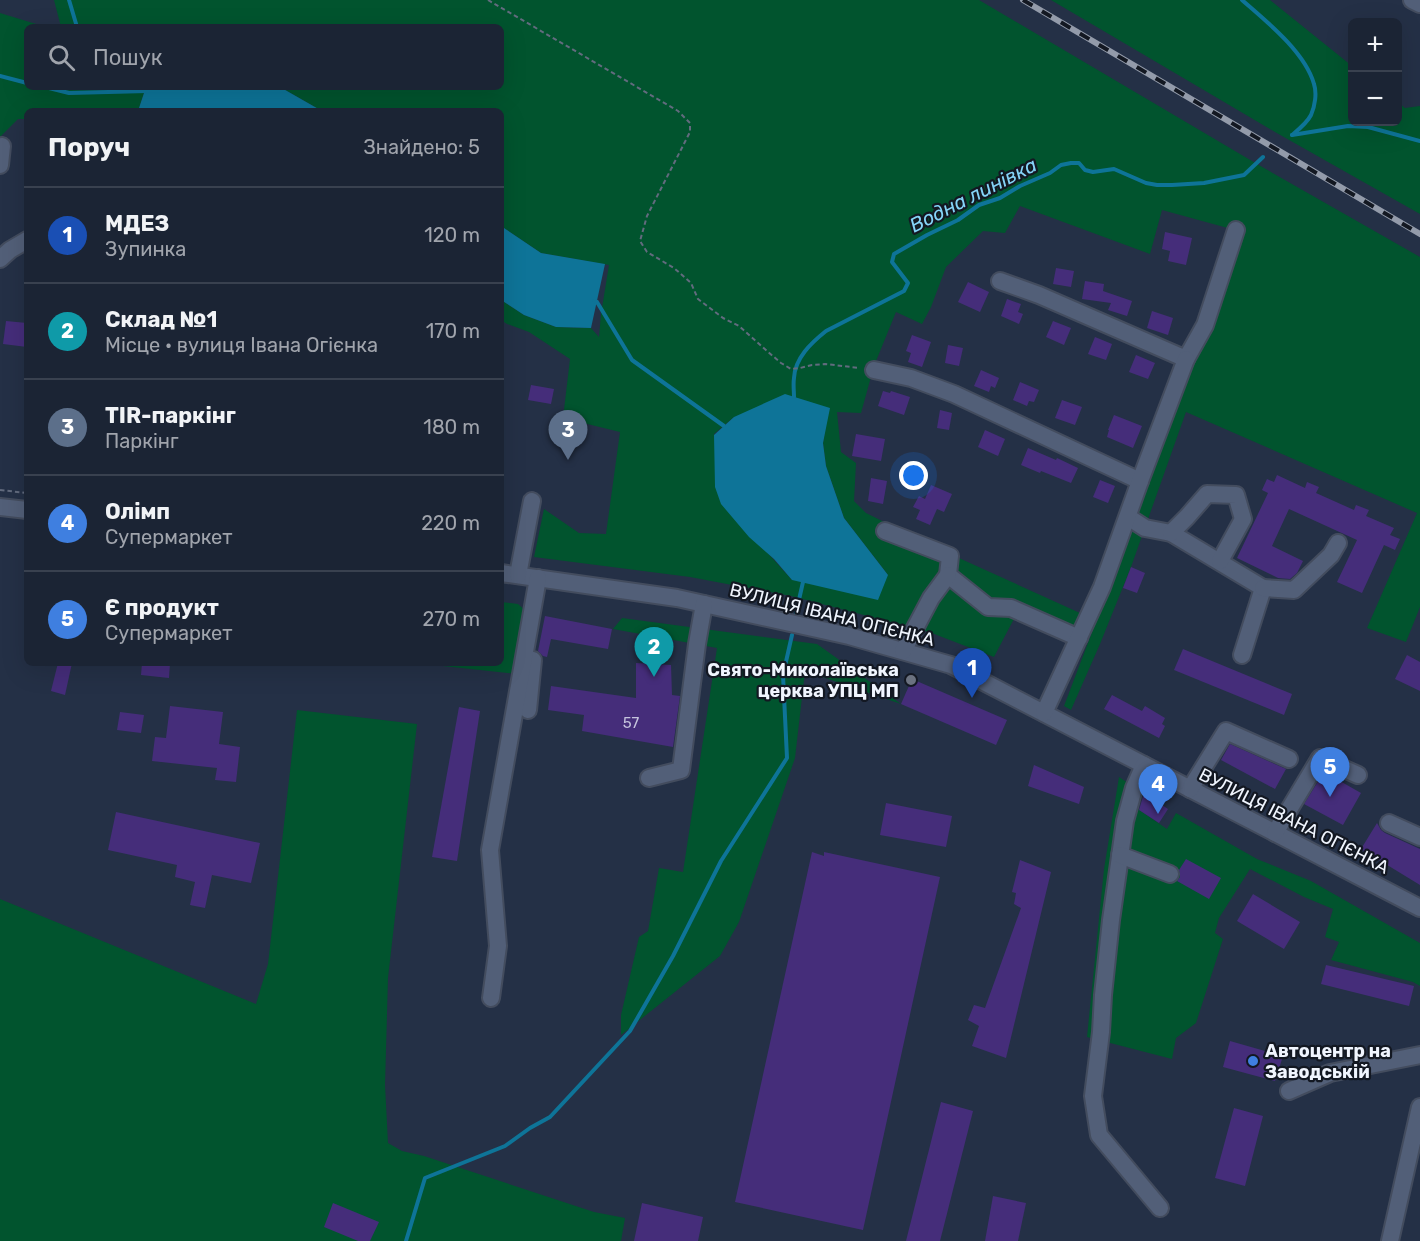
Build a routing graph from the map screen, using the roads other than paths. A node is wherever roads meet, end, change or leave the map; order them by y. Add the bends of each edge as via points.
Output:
1 (1412, 0) edge
2 (1420, 4) edge
3 (2, 146) dead end
4 (0, 165) edge
5 (1236, 230) dead end
6 (24, 242) edge
7 (0, 259) edge
8 (1000, 281) dead end
9 (1186, 359) junction
10 (874, 370) road end
11 (1140, 481) junction
12 (532, 501) dead end
13 (0, 507) edge
14 (24, 510) edge
15 (1128, 517) junction
16 (885, 531) dead end
17 (1171, 532) junction
18 (1338, 543) dead end
19 (1220, 561) junction
20 (509, 574) edge
21 (948, 575) junction
22 (538, 578) junction
23 (1263, 588) junction
24 (704, 604) junction
25 (542, 606) dead end
26 (1079, 638) junction
27 (903, 651) junction
28 (1242, 655) dead end
29 (528, 710) dead end
30 (1044, 713) junction
31 (1289, 759) dead end
32 (1144, 765) junction
33 (1358, 775) dead end
34 (649, 778) dead end
35 (1190, 789) junction
36 (1389, 823) dead end
37 (1275, 833) junction
38 (1420, 837) edge
39 (1120, 855) junction
40 (1170, 874) dead end
41 (1420, 908) edge
42 (491, 998) dead end
43 (1420, 1055) edge
44 (1289, 1091) dead end
45 (1420, 1107) edge
46 (1160, 1208) dead end
47 (1390, 1241) edge

1 - 2 street
3 - 4 street
5 - 9 street via 1205,325
6 - 7 street
8 - 9 street
9 - 11 street
10 - 11 street via 954,394
11 - 15 street
12 - 20 street
13 - 14 street
15 - 17 street via 1145,528
15 - 26 street
16 - 21 street via 950,556
17 - 19 street
17 - 19 street via 1207,494 1236,495 1243,519
18 - 23 street via 1331,555 1294,590
19 - 23 street
20 - 22 street, ВУЛИЦЯ ІВАНА ОГІЄНКА
21 - 26 street via 988,607 1011,608
21 - 27 street
22 - 24 street, ВУЛИЦЯ ІВАНА ОГІЄНКА
22 - 42 street via 490,850 498,946
23 - 28 street
24 - 27 street, ВУЛИЦЯ ІВАНА ОГІЄНКА
24 - 34 street via 681,770
25 - 29 street
26 - 30 street
27 - 30 street, ВУЛИЦЯ ІВАНА ОГІЄНКА via 951,665
30 - 32 street, ВУЛИЦЯ ІВАНА ОГІЄНКА
31 - 35 street via 1226,730
32 - 35 street, ВУЛИЦЯ ІВАНА ОГІЄНКА
32 - 39 street via 1125,821
33 - 37 street via 1320,758
35 - 37 street, ВУЛИЦЯ ІВАНА ОГІЄНКА
36 - 38 street
37 - 41 street, ВУЛИЦЯ ІВАНА ОГІЄНКА
39 - 40 street
39 - 46 street via 1093,1096 1099,1135
43 - 44 street via 1330,1073
45 - 47 street

